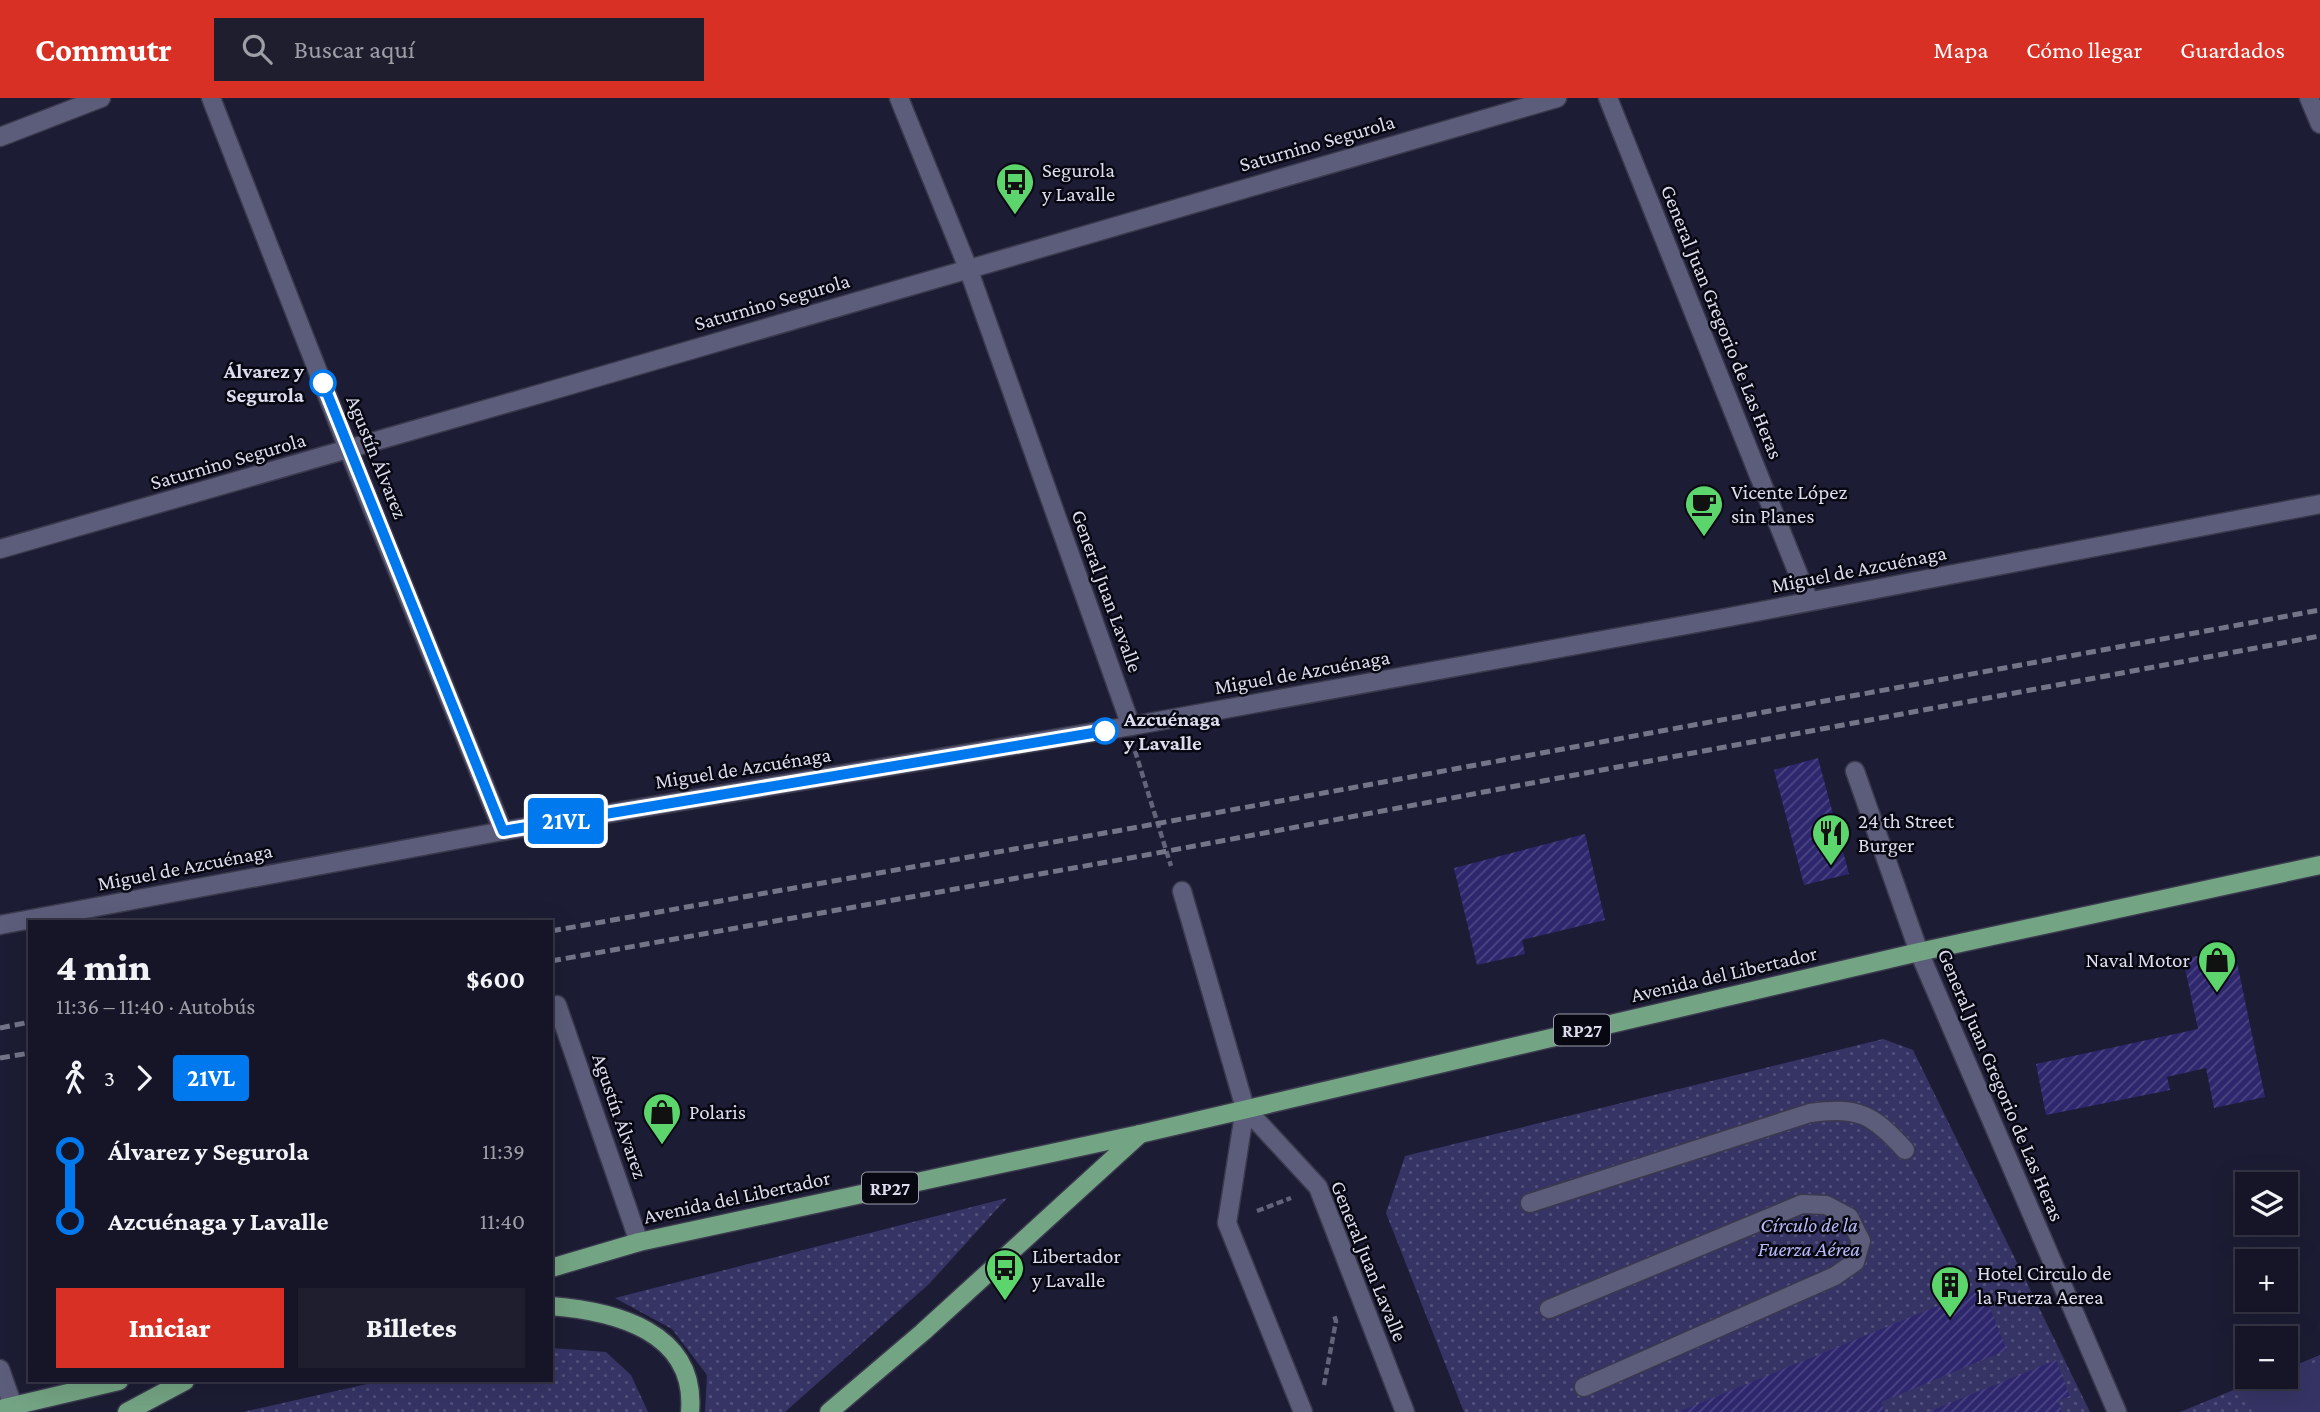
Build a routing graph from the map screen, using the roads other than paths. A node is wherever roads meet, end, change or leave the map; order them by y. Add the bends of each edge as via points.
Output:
1 (101, 98) edge
2 (211, 98) edge
3 (900, 98) edge
4 (1557, 98) edge
5 (1608, 98) edge
6 (2309, 98) edge
7 (2320, 124) edge
8 (0, 137) edge
9 (968, 268) junction
10 (349, 451) junction
11 (2320, 504) edge
12 (0, 549) edge
13 (1809, 601) junction
14 (1131, 726) junction
15 (1855, 771) dead end
16 (503, 831) junction
17 (2320, 865) edge
18 (1182, 891) road end
19 (0, 925) edge
20 (1919, 952) junction
21 (557, 1005) dead end
22 (1245, 1108) junction
23 (1140, 1134) junction
24 (1905, 1150) dead end
25 (1530, 1203) dead end
26 (639, 1242) junction
27 (553, 1267) edge
28 (553, 1306) edge
29 (1549, 1309) dead end
30 (0, 1369) edge
31 (115, 1382) edge
32 (184, 1382) edge
33 (1584, 1387) dead end
34 (7, 1407) edge
35 (127, 1412) edge
36 (690, 1412) edge
37 (829, 1412) edge
38 (1303, 1412) edge
39 (1405, 1412) edge
40 (2117, 1412) edge

1 - 8 street
2 - 10 street, Agustín Álvarez
3 - 9 street, General Juan Lavalle
4 - 9 street, Saturnino Segurola
5 - 13 street, General Juan Gregorio de Las Heras
6 - 7 street
9 - 10 street, Saturnino Segurola
9 - 14 street, General Juan Lavalle
10 - 12 street, Saturnino Segurola
10 - 16 street, Agustín Álvarez
11 - 13 street, Miguel de Azcuénaga
13 - 14 street, Miguel de Azcuénaga
14 - 16 street, Miguel de Azcuénaga
15 - 20 street, General Juan Gregorio de Las Heras
16 - 19 street, Miguel de Azcuénaga
17 - 20 main road, Avenida del Libertador / RP27
18 - 22 street, General Juan Lavalle
20 - 22 main road, Avenida del Libertador / RP27
20 - 40 street, General Juan Gregorio de Las Heras
21 - 26 street, Agustín Álvarez
22 - 23 main road, Avenida del Libertador / RP27
22 - 38 street, General Juan Lavalle via 1227,1223
22 - 39 street, General Juan Lavalle via 1318,1188
23 - 26 main road, Avenida del Libertador / RP27
23 - 37 main road, Avenida del Libertador / RP27
24 - 25 street via 1887,1129 1866,1115 1840,1109 1810,1114
26 - 27 main road, Avenida del Libertador / RP27
28 - 36 main road via 630,1320 660,1339 682,1368
29 - 33 street via 1802,1205 1826,1205 1849,1217 1861,1241 1855,1262 1835,1276
30 - 34 street
31 - 34 main road
32 - 35 main road

